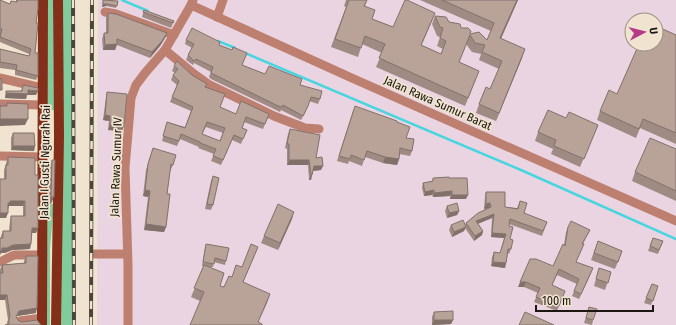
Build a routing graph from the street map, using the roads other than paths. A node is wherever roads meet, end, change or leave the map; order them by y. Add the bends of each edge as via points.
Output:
1 (43, 0) edge
2 (58, 0) edge
3 (223, 0) edge
4 (192, 2) edge
5 (106, 12) dead end
6 (217, 17) junction
7 (174, 35) junction
8 (165, 50) junction
9 (0, 78) edge
10 (42, 88) junction
11 (0, 104) edge
12 (42, 104) junction
13 (319, 129) dead end
14 (0, 156) edge
15 (42, 157) junction
16 (676, 221) edge
17 (42, 254) junction
18 (94, 254) dead end
19 (127, 254) junction
20 (0, 262) edge
21 (20, 321) edge
22 (42, 321) edge
23 (56, 325) edge
24 (128, 325) edge

1 - 10 main road, Jalan I Gusti Ngurah Rai
2 - 23 main road, Jalan I Gusti Ngurah Rai
3 - 6 street
4 - 6 street, Jalan Rawa Sumur Barat
4 - 7 street, Jalan Rawa Sumur IV
5 - 7 street
6 - 16 street, Jalan Rawa Sumur Barat
7 - 8 street, Jalan Rawa Sumur IV
8 - 13 street via 203,82 274,116 305,128
8 - 19 street, Jalan Rawa Sumur IV via 136,85 131,98 125,168
9 - 10 street
10 - 12 main road, Jalan I Gusti Ngurah Rai
11 - 12 street
12 - 15 main road, Jalan I Gusti Ngurah Rai
14 - 15 street
15 - 17 main road, Jalan I Gusti Ngurah Rai
17 - 20 street via 14,254
17 - 22 main road, Jalan I Gusti Ngurah Rai
18 - 19 street
19 - 24 street, Jalan Rawa Sumur IV
21 - 22 street

